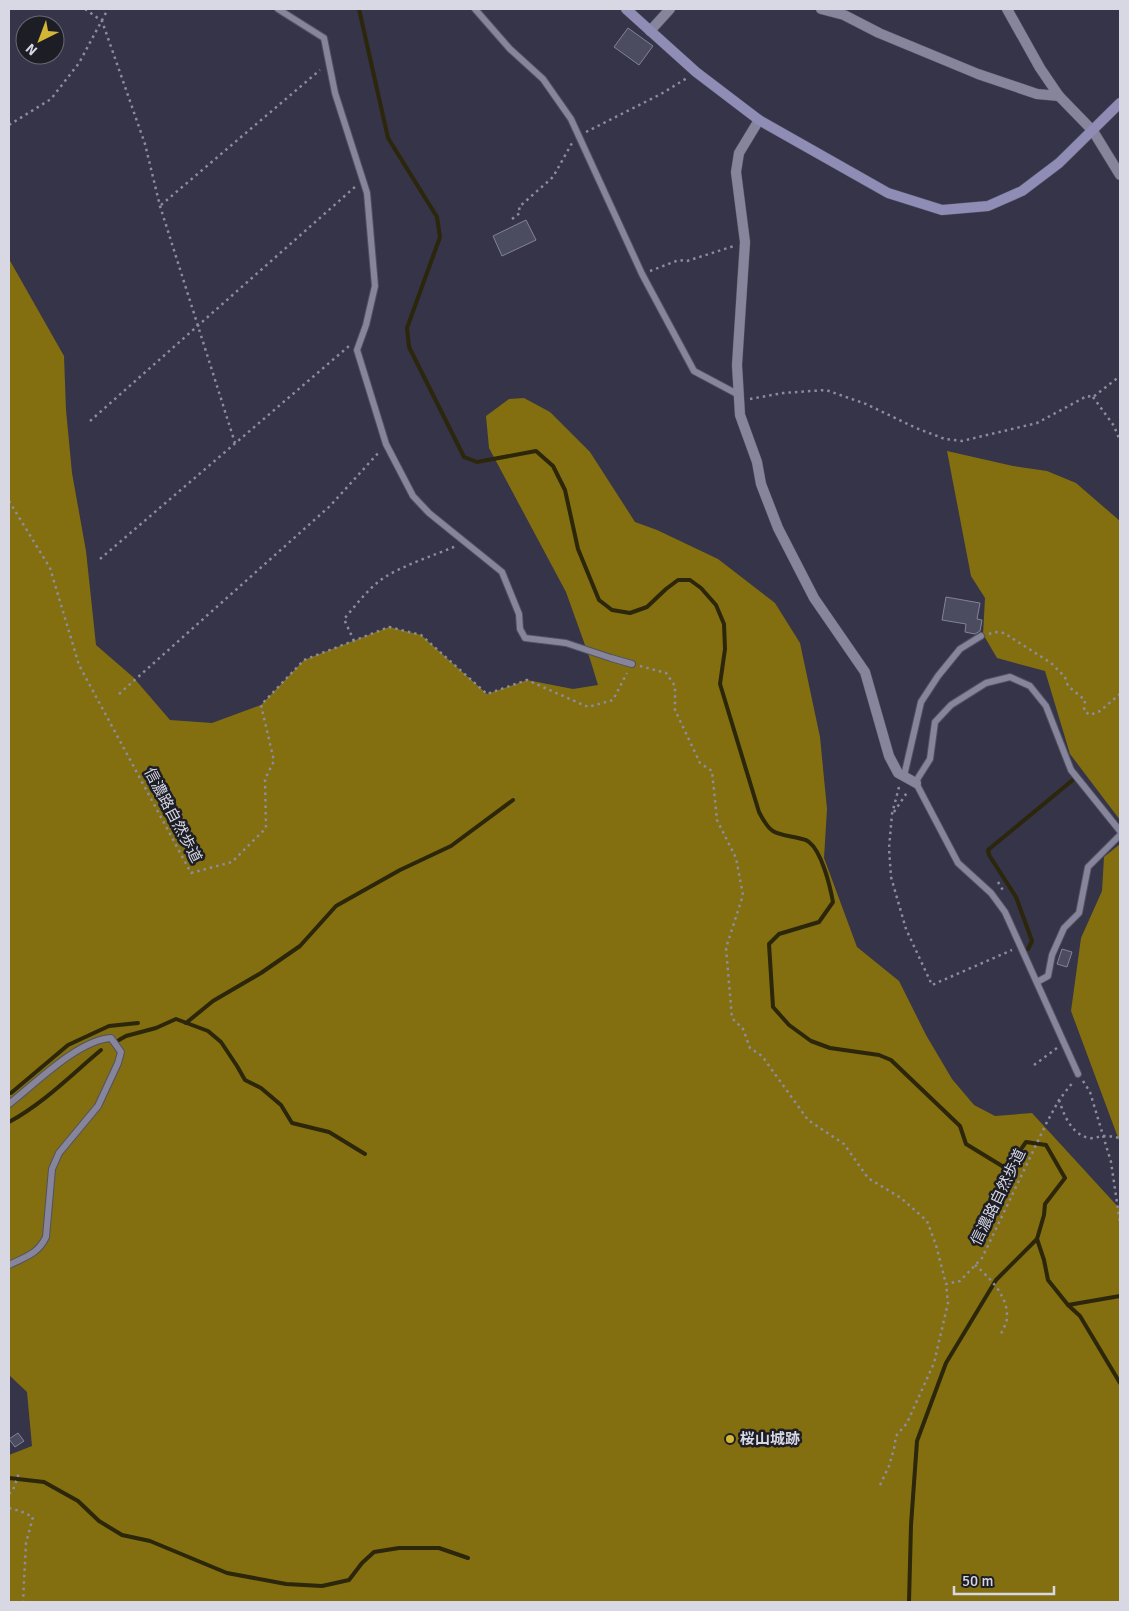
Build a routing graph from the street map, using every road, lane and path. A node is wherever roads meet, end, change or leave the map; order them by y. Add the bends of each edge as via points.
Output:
1 (85, 9) edge
2 (108, 9) edge
3 (278, 9) edge
4 (475, 9) edge
5 (626, 9) edge
6 (670, 9) edge
7 (821, 9) edge
8 (1007, 9) edge
9 (102, 21) junction
10 (650, 31) junction
11 (329, 62) junction
12 (696, 72) junction
13 (1058, 96) junction
14 (1120, 103) edge
15 (760, 120) junction
16 (9, 125) edge
17 (1093, 131) junction
18 (579, 136) junction
19 (1120, 176) edge
20 (363, 180) junction
21 (160, 206) junction
22 (512, 219) dead end
23 (745, 242) junction
24 (642, 274) junction
25 (198, 325) junction
26 (360, 342) junction
27 (1120, 376) edge
28 (1093, 397) junction
29 (739, 398) junction
30 (90, 421) dead end
31 (1120, 441) edge
32 (235, 443) junction
33 (386, 444) junction
34 (9, 501) edge
35 (465, 542) junction
36 (100, 559) dead end
37 (981, 636) joint
38 (354, 641) junction
39 (632, 664) junction
40 (119, 694) dead end
41 (1120, 694) edge
42 (901, 774) junction
43 (916, 784) junction
44 (892, 814) junction
45 (1120, 831) edge
46 (1120, 835) edge
47 (1021, 946) junction
48 (1037, 982) junction
49 (1064, 1042) junction
50 (1034, 1065) dead end
51 (1078, 1074) junction
52 (1059, 1100) junction
53 (9, 1104) edge
54 (1104, 1136) junction
55 (1120, 1138) edge
56 (1120, 1223) edge
57 (9, 1265) edge
58 (975, 1265) junction
59 (946, 1284) junction
60 (1001, 1334) dead end
61 (19, 1473) dead end
62 (880, 1485) dead end
63 (9, 1494) edge
64 (9, 1508) edge
65 (24, 1602) edge

1 - 9 path
2 - 9 path
3 - 11 lane via 324,38
4 - 18 lane via 543,79
5 - 10 street
6 - 10 street
7 - 13 street via 844,15 978,74 1037,94
8 - 13 street
9 - 16 path via 79,63 51,99
9 - 21 path via 145,144
10 - 12 street
11 - 20 lane via 335,93
11 - 21 path
12 - 15 street
12 - 18 path via 661,94
13 - 17 street
14 - 17 street
15 - 17 street via 888,193 942,210 988,206 1022,191
15 - 23 street via 739,153 736,172
17 - 19 street
18 - 22 path via 569,146 552,177 519,207 520,214
18 - 24 lane
20 - 25 path
20 - 26 lane via 367,193 375,286
21 - 25 path
23 - 24 path
23 - 29 street via 737,365
24 - 29 lane via 694,371
25 - 30 path
25 - 32 path
26 - 32 path via 347,347
26 - 33 lane via 357,350
27 - 28 path
28 - 29 path via 1087,396 1037,423 962,441 916,428 866,404 826,390
28 - 31 path via 1114,426
29 - 42 street via 740,415 778,528 814,598 864,672 889,756
32 - 36 path
33 - 35 lane via 413,496 428,513
33 - 40 path via 330,506
34 - 38 path, 信濃路自然歩道 via 50,568 79,664 191,873 232,862 266,828 265,779 274,761 261,705 304,660
35 - 38 path via 402,569 371,588 344,618
35 - 39 lane via 502,572 525,638 566,642
37 - 41 path via 994,632 1004,634 1051,663 1065,677 1068,686 1085,700 1084,711 1090,715
37 - 42 lane via 960,649 921,702
38 - 39 path, 信濃路自然歩道 via 389,627 422,635 487,694 527,680 588,707 613,700
39 - 59 path via 666,673 675,686 675,710 700,763 712,772 717,820 736,858 743,895 726,948 732,1018 744,1029 750,1048 762,1056 808,1120 844,1144 868,1178 901,1198 927,1221
42 - 43 street
42 - 44 path
43 - 44 path via 903,796
43 - 45 lane via 930,758 935,722 951,705 986,683 1010,676 1030,686 1046,706 1070,770
43 - 47 lane via 958,863 991,893 1005,912
44 - 47 path via 891,876 906,929 932,985
46 - 48 lane via 1088,868 1079,913 1064,928 1052,954 1048,976
47 - 48 lane
48 - 49 lane
49 - 50 path
49 - 51 lane
51 - 52 path, 信濃路自然歩道
51 - 54 path via 1090,1092
52 - 54 path via 1072,1127 1080,1134 1091,1139
52 - 58 path, 信濃路自然歩道 via 982,1258
53 - 57 lane via 65,1058 101,1039 111,1038 121,1052 98,1106 59,1153 52,1169 46,1237 41,1247
54 - 55 path
54 - 56 path
58 - 59 path, 信濃路自然歩道 via 960,1281
58 - 60 path via 999,1291 1008,1316
59 - 62 path via 948,1303 934,1364 907,1423 896,1436 889,1466
61 - 63 path
64 - 65 path via 33,1517 26,1543

